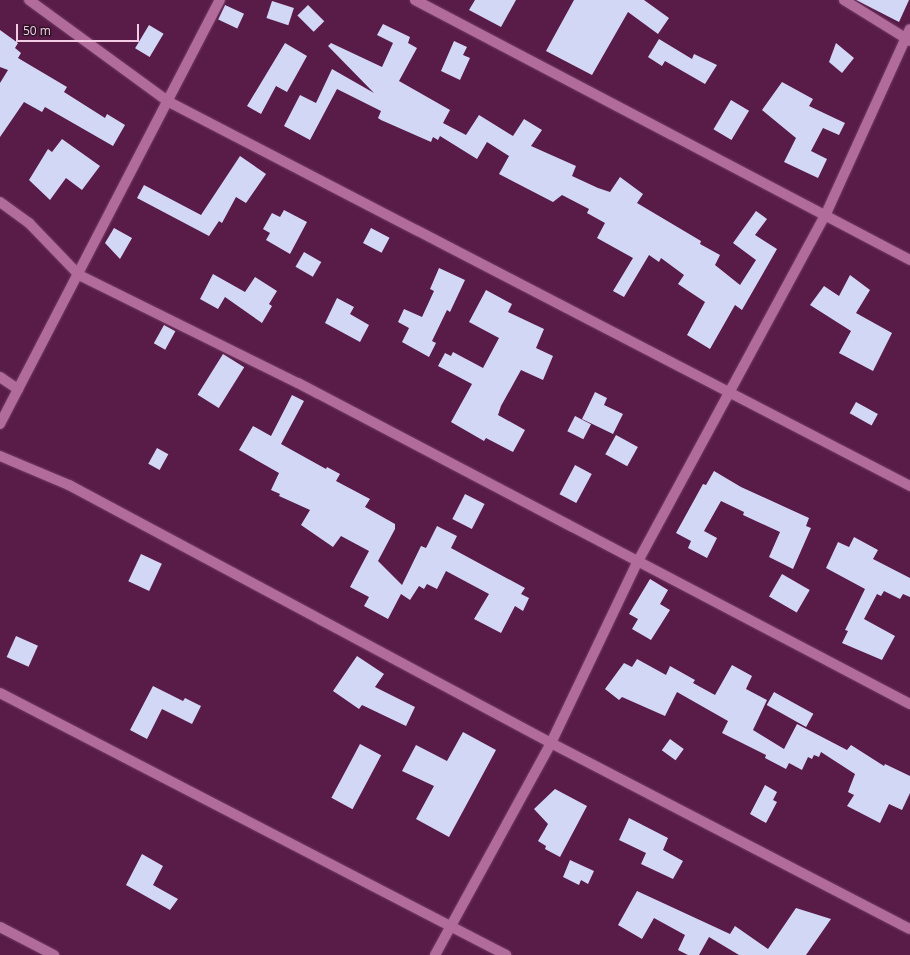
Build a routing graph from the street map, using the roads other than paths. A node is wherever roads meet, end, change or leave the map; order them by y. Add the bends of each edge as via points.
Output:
1 (29, 0) edge
2 (220, 0) edge
3 (415, 0) edge
4 (844, 0) edge
5 (908, 36) edge
6 (168, 102) junction
7 (0, 202) edge
8 (825, 216) junction
9 (910, 260) edge
10 (79, 275) junction
11 (0, 377) edge
12 (18, 388) junction
13 (729, 392) junction
14 (0, 424) edge
15 (0, 456) edge
16 (910, 486) edge
17 (637, 562) junction
18 (0, 693) edge
19 (910, 704) edge
20 (551, 743) junction
21 (452, 925) junction
22 (0, 928) edge
23 (910, 929) edge
24 (54, 955) edge
25 (435, 955) edge
26 (506, 955) edge

1 - 6 street
2 - 6 street
3 - 8 street
4 - 5 street
5 - 8 street
6 - 10 street
6 - 13 street
7 - 10 street via 29,223
8 - 9 street
8 - 13 street
10 - 12 street
10 - 17 street via 298,383
11 - 12 street
12 - 14 street
13 - 16 street
13 - 17 street
15 - 20 street via 76,489
17 - 19 street
17 - 20 street
18 - 21 street
20 - 21 street
20 - 23 street
21 - 25 street
21 - 26 street
22 - 24 street

